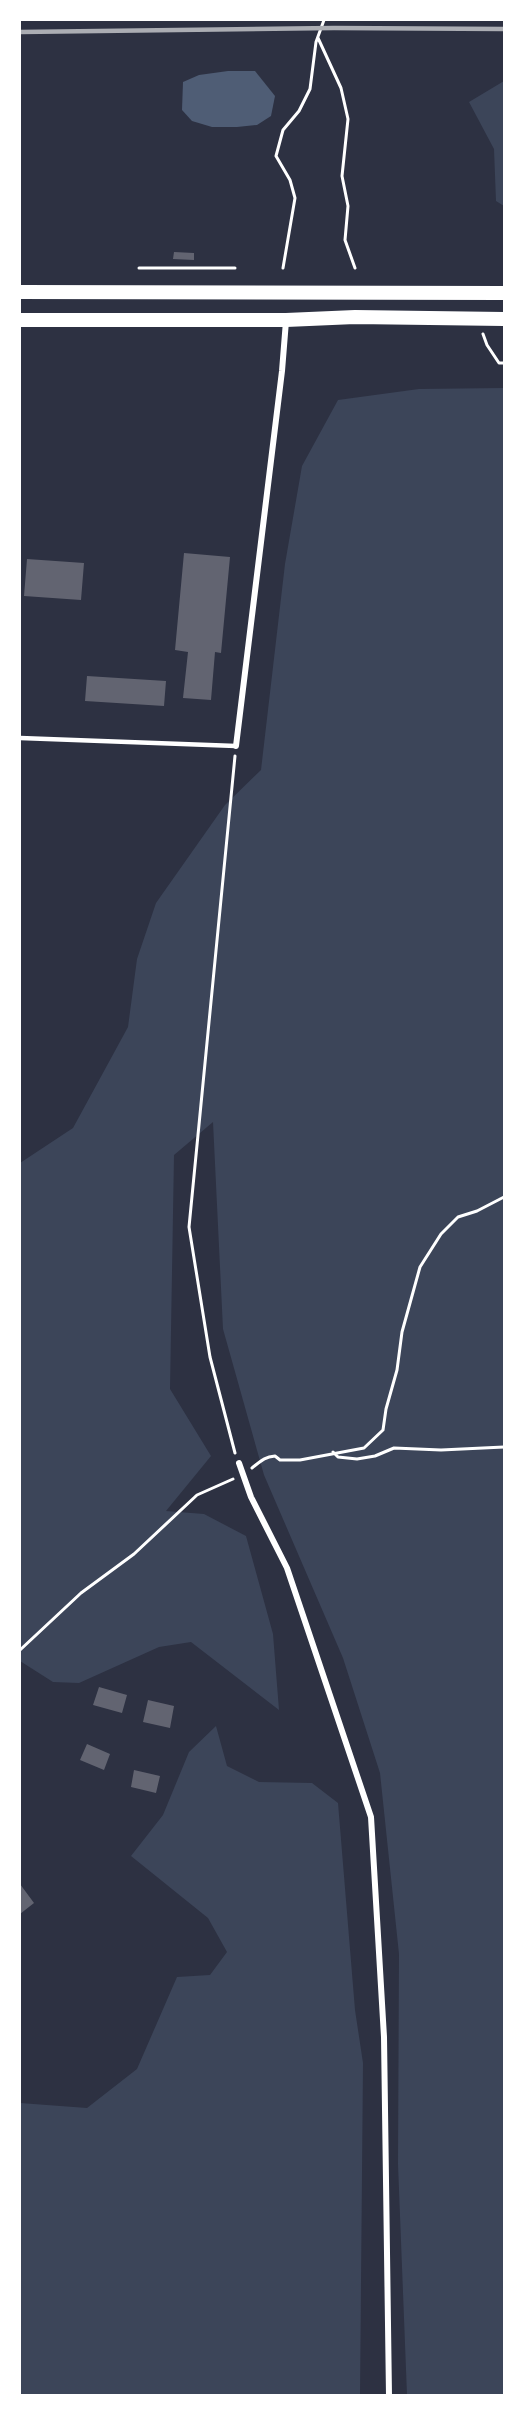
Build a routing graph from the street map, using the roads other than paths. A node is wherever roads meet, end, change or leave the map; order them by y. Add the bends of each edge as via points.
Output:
1 (20, 292) edge
2 (504, 293) edge
3 (504, 319) edge
4 (20, 320) edge
5 (286, 320) junction
6 (20, 738) edge
7 (236, 746) joint
8 (239, 1463) road end
9 (389, 2396) edge

1 - 2 main road
3 - 5 main road
4 - 5 main road
5 - 7 street
6 - 7 lane
8 - 9 street via 250,1497 287,1568 371,1817 384,2037

